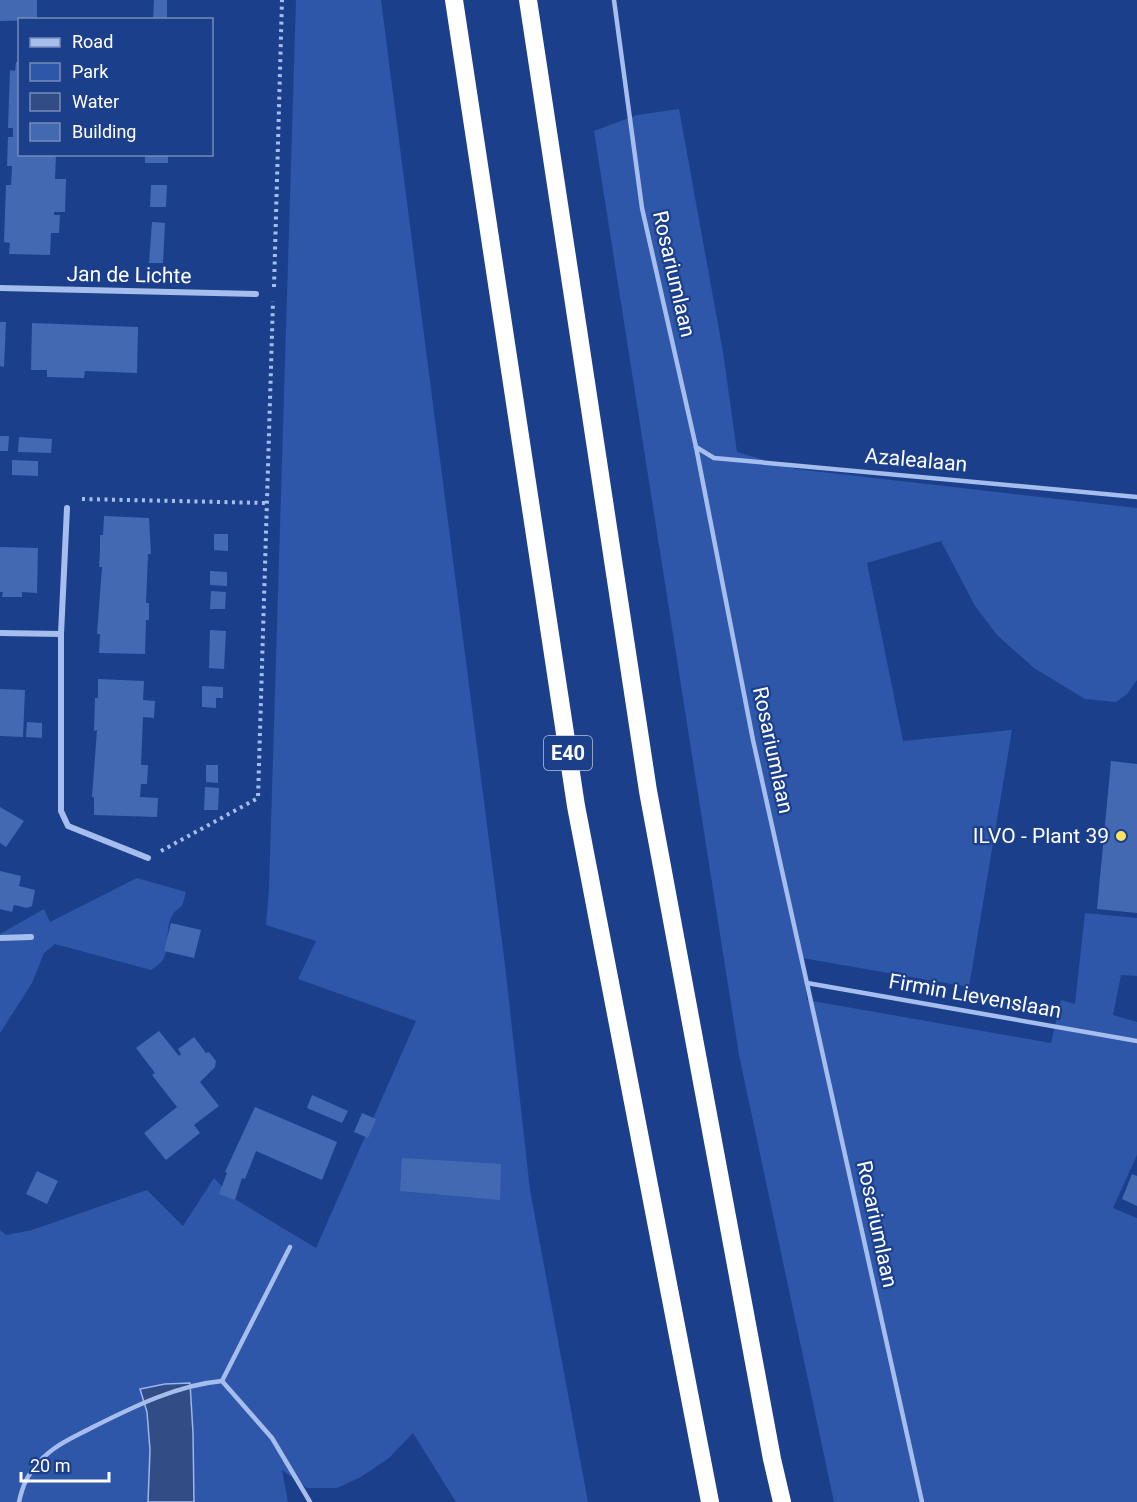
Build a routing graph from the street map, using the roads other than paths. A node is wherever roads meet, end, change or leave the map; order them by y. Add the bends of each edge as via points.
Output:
1 (454, 0) edge
2 (528, 0) edge
3 (614, 0) edge
4 (0, 288) edge
5 (256, 294) dead end
6 (696, 447) junction
7 (1137, 497) edge
8 (67, 508) road end
9 (0, 633) edge
10 (61, 634) junction
11 (148, 858) road end
12 (32, 937) dead end
13 (0, 938) edge
14 (807, 983) junction
15 (1137, 1041) edge
16 (290, 1247) dead end
17 (222, 1381) junction
18 (20, 1502) edge
19 (310, 1502) edge
20 (710, 1502) edge
21 (782, 1502) edge
22 (922, 1502) edge

1 - 20 highway, E40 via 576,806
2 - 21 highway via 648,791
3 - 6 lane, Rosariumlaan via 642,208
4 - 5 street, Jan de Lichte
6 - 7 lane, Azalealaan via 714,458
6 - 14 lane, Rosariumlaan via 753,740
8 - 10 street
9 - 10 street
10 - 11 street via 61,811 68,826
12 - 13 street
14 - 15 lane, Firmin Lievenslaan
14 - 22 lane, Rosariumlaan
16 - 17 lane
17 - 18 lane via 142,1402 60,1444 40,1460 23,1482
17 - 19 lane via 272,1438

